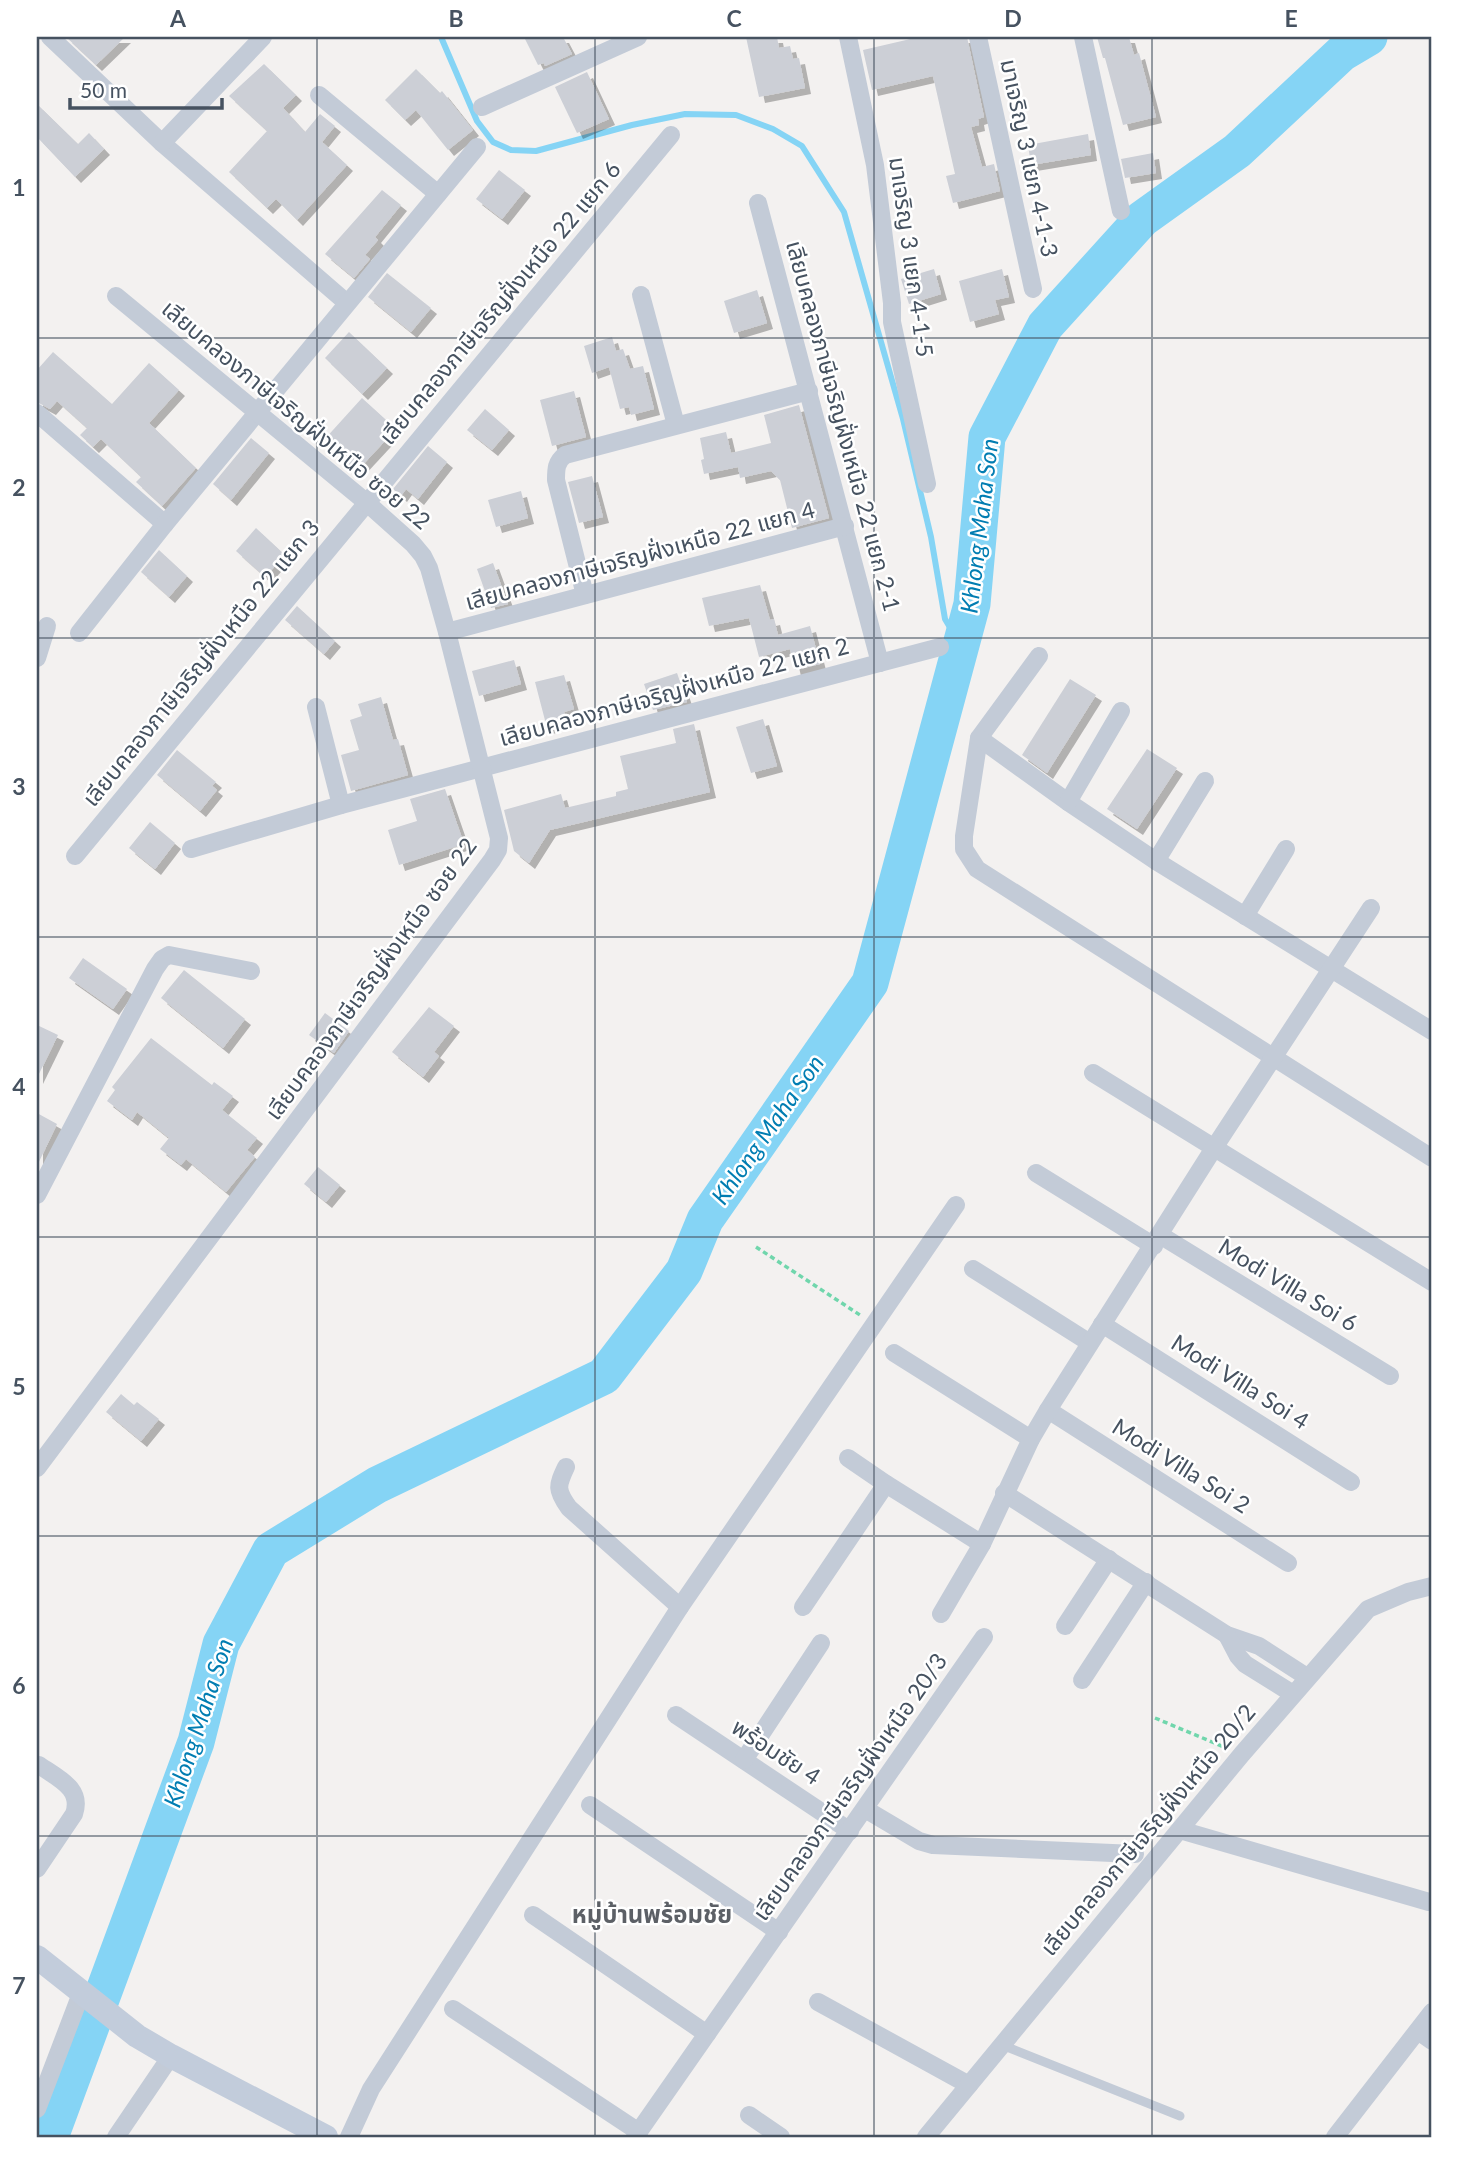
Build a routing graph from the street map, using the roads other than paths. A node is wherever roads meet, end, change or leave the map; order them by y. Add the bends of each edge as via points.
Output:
1 (50, 37) edge
2 (638, 37) edge
3 (848, 37) edge
4 (978, 37) edge
5 (1083, 37) edge
6 (258, 38) edge
7 (318, 95) dead end
8 (482, 107) dead end
9 (671, 135) dead end
10 (162, 143) junction
11 (477, 147) dead end
12 (438, 194) junction
13 (758, 203) dead end
14 (1121, 211) dead end
15 (1033, 289) dead end
16 (641, 295) dead end
17 (116, 296) dead end
18 (347, 303) junction
19 (809, 391) junction
20 (257, 412) junction
21 (37, 413) edge
22 (677, 425) junction
23 (927, 484) dead end
24 (366, 502) junction
25 (165, 524) junction
26 (845, 526) junction
27 (585, 594) junction
28 (47, 626) dead end
29 (447, 632) junction
30 (79, 633) dead end
31 (940, 647) dead end
32 (1039, 656) dead end
33 (37, 658) edge
34 (880, 663) junction
35 (316, 707) dead end
36 (1121, 711) dead end
37 (979, 738) junction
38 (482, 769) junction
39 (1205, 781) dead end
40 (1068, 802) junction
41 (341, 806) junction
42 (191, 849) dead end
43 (1286, 849) dead end
44 (75, 856) dead end
45 (1156, 860) junction
46 (1371, 908) dead end
47 (1245, 916) junction
48 (1332, 969) junction
49 (251, 971) dead end
50 (1432, 1031) edge
51 (1274, 1058) junction
52 (1093, 1073) dead end
53 (1214, 1148) junction
54 (1432, 1158) edge
55 (1036, 1173) dead end
56 (37, 1195) edge
57 (956, 1205) dead end
58 (1157, 1241) junction
59 (973, 1269) dead end
60 (1432, 1282) edge
61 (1102, 1324) junction
62 (1090, 1343) junction
63 (894, 1353) dead end
64 (1390, 1376) dead end
65 (1048, 1410) junction
66 (1031, 1439) junction
67 (848, 1458) dead end
68 (566, 1467) dead end
69 (37, 1468) edge
70 (1351, 1482) dead end
71 (886, 1484) junction
72 (1004, 1493) junction
73 (982, 1544) junction
74 (1109, 1559) junction
75 (1289, 1563) dead end
76 (1146, 1582) junction
77 (1432, 1586) edge
78 (680, 1607) junction
79 (803, 1607) dead end
80 (941, 1614) dead end
81 (1065, 1626) dead end
82 (1227, 1635) junction
83 (984, 1637) dead end
84 (821, 1643) dead end
85 (1307, 1677) junction
86 (1082, 1680) dead end
87 (1293, 1694) junction
88 (676, 1715) dead end
89 (744, 1760) junction
90 (39, 1765) dead end
91 (590, 1805) dead end
92 (865, 1809) junction
93 (1180, 1830) junction
94 (850, 1831) junction
95 (1135, 1854) dead end
96 (37, 1868) edge
97 (1429, 1902) dead end
98 (533, 1915) dead end
99 (779, 1932) junction
100 (37, 1957) edge
101 (85, 1994) junction
102 (818, 2002) dead end
103 (453, 2009) dead end
104 (1432, 2012) edge
105 (707, 2034) junction
106 (1425, 2036) edge
107 (1002, 2045) junction
108 (172, 2056) junction
109 (969, 2085) junction
110 (37, 2109) edge
111 (749, 2115) dead end
112 (1180, 2116) dead end
113 (637, 2134) edge
114 (116, 2137) edge
115 (326, 2137) edge
116 (349, 2137) edge
117 (781, 2137) edge
118 (926, 2137) edge
119 (1335, 2137) edge

1 - 10 street
2 - 8 street
3 - 23 street, มาเจริญ 3 แยก 4-1-5 via 875,165 892,322
4 - 15 street, มาเจริญ 3 แยก 4-1-3
5 - 14 street
6 - 10 street
7 - 12 street
9 - 24 street, เลียบคลองภาษีเจริญฝั่งเหนือ 22 แยก 6
10 - 18 street
11 - 12 street
12 - 18 street
13 - 19 street, เลียบคลองภาษีเจริญฝั่งเหนือ 22 แยก 2-1
16 - 22 street
17 - 20 street, เลียบคลองภาษีเจริญฝั่งเหนือ ซอย 22
18 - 20 street
19 - 22 street
19 - 26 street, เลียบคลองภาษีเจริญฝั่งเหนือ 22 แยก 2-1
20 - 24 street, เลียบคลองภาษีเจริญฝั่งเหนือ ซอย 22
20 - 25 street
21 - 25 street
22 - 27 street via 559,460 556,480
24 - 29 street, เลียบคลองภาษีเจริญฝั่งเหนือ ซอย 22 via 423,556
24 - 44 street, เลียบคลองภาษีเจริญฝั่งเหนือ 22 แยก 3
25 - 30 street
26 - 27 street, เลียบคลองภาษีเจริญฝั่งเหนือ 22 แยก 4
26 - 34 street, เลียบคลองภาษีเจริญฝั่งเหนือ 22 แยก 2-1
27 - 29 street, เลียบคลองภาษีเจริญฝั่งเหนือ 22 แยก 4
28 - 33 street
29 - 38 street, เลียบคลองภาษีเจริญฝั่งเหนือ ซอย 22
31 - 34 street, เลียบคลองภาษีเจริญฝั่งเหนือ 22 แยก 2
32 - 37 street
34 - 38 street, เลียบคลองภาษีเจริญฝั่งเหนือ 22 แยก 2
35 - 41 street
36 - 40 street
37 - 40 street
37 - 51 street via 964,836 964,849 977,869
38 - 41 street, เลียบคลองภาษีเจริญฝั่งเหนือ 22 แยก 2
38 - 69 street, เลียบคลองภาษีเจริญฝั่งเหนือ ซอย 22 via 499,838 492,860
39 - 45 street
40 - 45 street
41 - 42 street, เลียบคลองภาษีเจริญฝั่งเหนือ 22 แยก 2
43 - 47 street
45 - 47 street
46 - 48 street
47 - 48 street
48 - 50 street
48 - 51 street
49 - 56 street via 170,955 162,959
51 - 53 street
51 - 54 street
52 - 53 street
53 - 58 street
53 - 60 street
55 - 58 street, Modi Villa Soi 6
57 - 78 street
58 - 61 street
58 - 64 street, Modi Villa Soi 6
59 - 62 street
61 - 62 street
61 - 70 street, Modi Villa Soi 4
62 - 65 street
63 - 66 street
65 - 66 street
65 - 75 street, Modi Villa Soi 2
66 - 72 street
67 - 71 street
68 - 78 street via 558,1484 569,1508
71 - 73 street
71 - 79 street
72 - 73 street
72 - 74 street
73 - 80 street
74 - 76 street
74 - 81 street
76 - 82 street
76 - 86 street
77 - 85 street, เลียบคลองภาษีเจริญฝั่งเหนือ 20/2 via 1368,1609
78 - 116 street via 371,2089
82 - 85 street via 1259,1646
82 - 87 street via 1245,1664
83 - 92 street, เลียบคลองภาษีเจริญฝั่งเหนือ 20/3
84 - 89 street
85 - 87 street, เลียบคลองภาษีเจริญฝั่งเหนือ 20/2
87 - 93 street, เลียบคลองภาษีเจริญฝั่งเหนือ 20/2
88 - 89 street, พร้อมชัย 4
89 - 94 street, พร้อมชัย 4
90 - 96 street via 73,1790 77,1804
91 - 99 street
92 - 94 street, เลียบคลองภาษีเจริญฝั่งเหนือ 20/3
92 - 95 street via 933,1845
93 - 97 street
93 - 107 street, เลียบคลองภาษีเจริญฝั่งเหนือ 20/2
94 - 99 street, เลียบคลองภาษีเจริญฝั่งเหนือ 20/3
98 - 105 street
99 - 105 street, เลียบคลองภาษีเจริญฝั่งเหนือ 20/3
100 - 101 main road
101 - 108 main road via 137,2036
101 - 110 street
102 - 109 street
103 - 113 street
104 - 106 street
105 - 113 street, เลียบคลองภาษีเจริญฝั่งเหนือ 20/3
106 - 119 street
107 - 109 street, เลียบคลองภาษีเจริญฝั่งเหนือ 20/2
107 - 112 lane
108 - 114 street
108 - 115 main road
109 - 118 street, เลียบคลองภาษีเจริญฝั่งเหนือ 20/2
111 - 117 street

